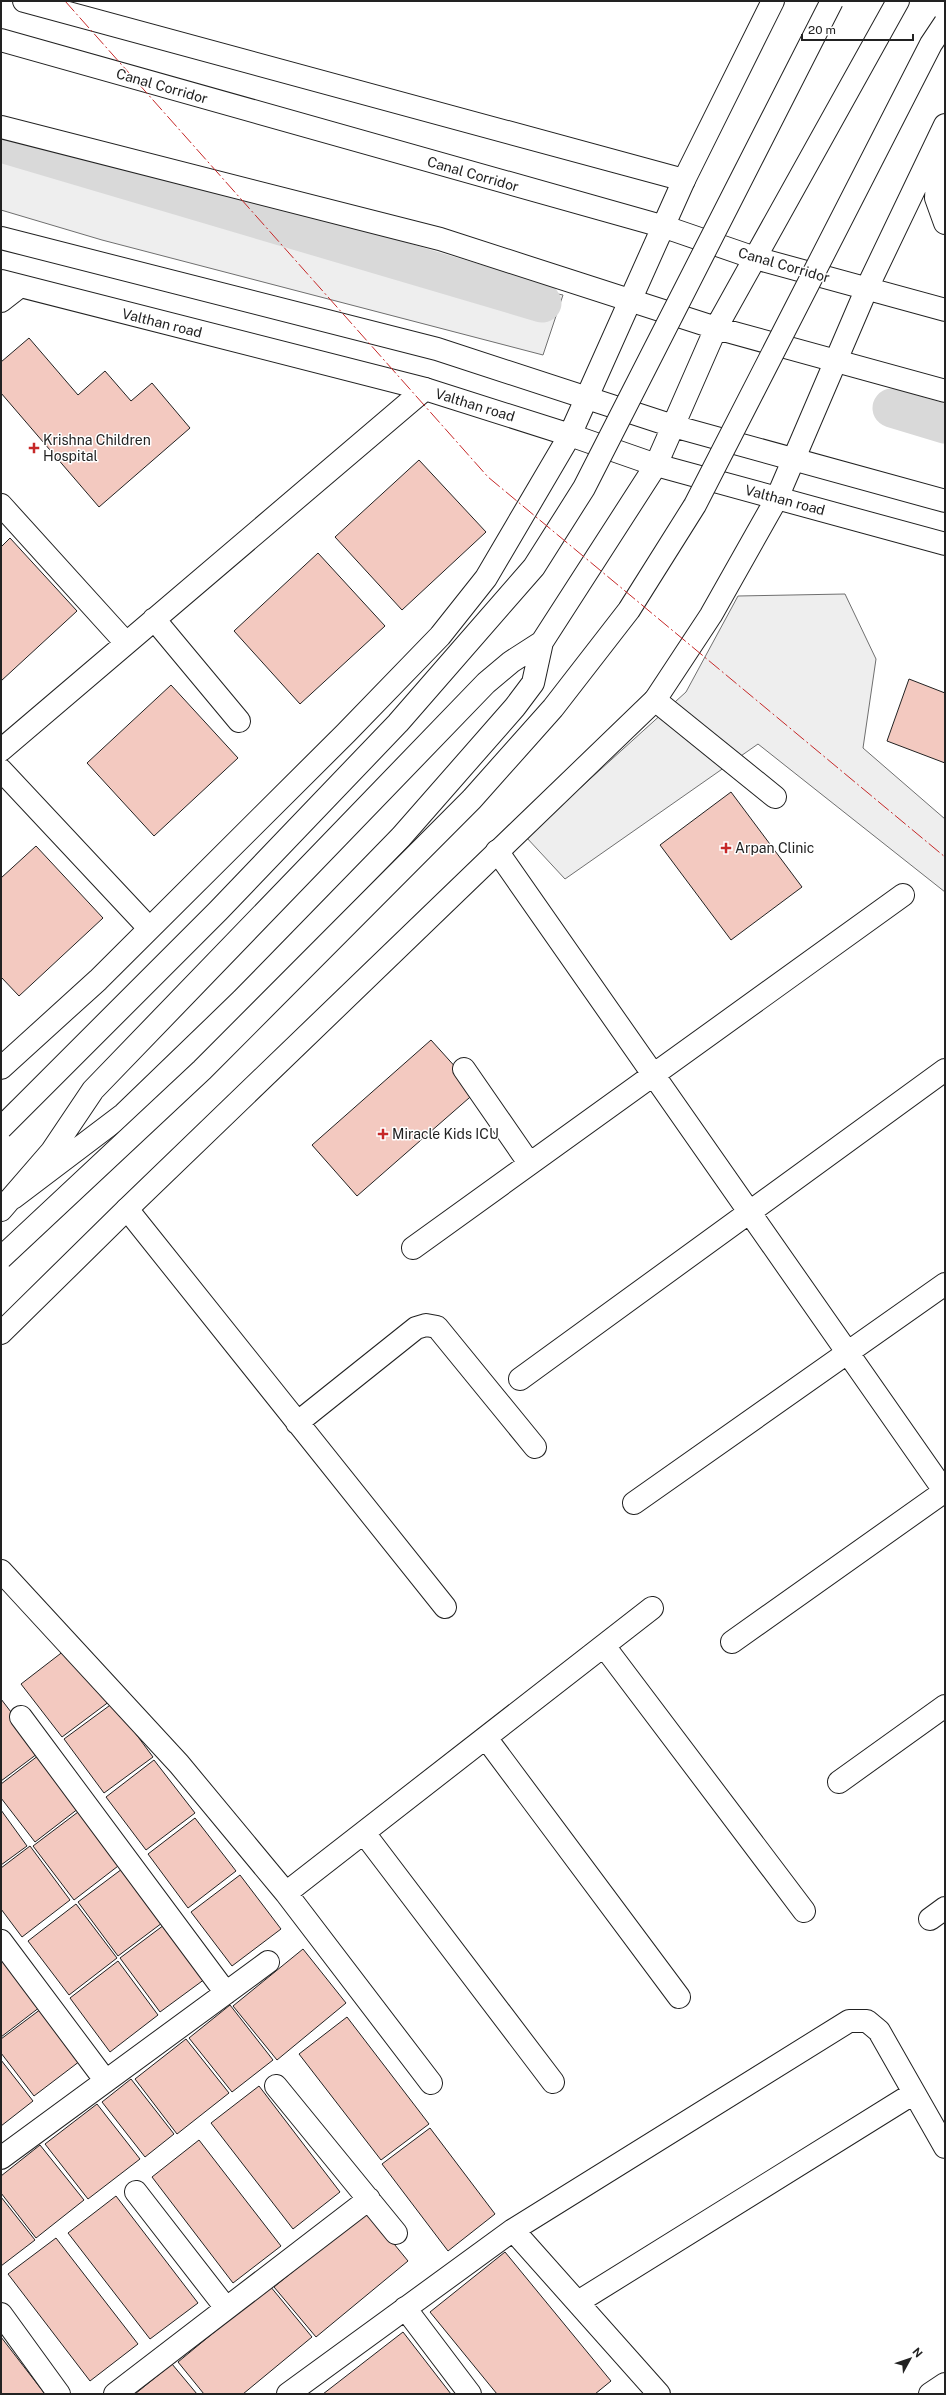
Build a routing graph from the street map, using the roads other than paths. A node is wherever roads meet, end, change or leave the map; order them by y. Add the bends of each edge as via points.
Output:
1 (24, 1) edge
2 (774, 1) edge
3 (832, 1) edge
4 (898, 1) edge
5 (945, 23) edge
6 (1, 40) edge
7 (1, 127) edge
8 (943, 130) edge
9 (684, 180) junction
10 (945, 223) edge
11 (665, 227) junction
12 (1, 238) edge
13 (755, 258) junction
14 (10, 284) edge
15 (867, 288) junction
16 (632, 300) junction
17 (1, 301) edge
18 (945, 310) edge
19 (716, 328) junction
20 (836, 361) junction
21 (426, 389) junction
22 (945, 391) edge
23 (588, 396) junction
24 (673, 426) junction
25 (570, 435) junction
26 (794, 460) junction
27 (656, 464) junction
28 (777, 498) junction
29 (945, 501) edge
30 (1, 505) edge
31 (945, 544) edge
32 (154, 619) junction
33 (542, 642) junction
34 (126, 643) junction
35 (656, 700) junction
36 (239, 721) dead end
37 (1, 750) edge
38 (1, 770) edge
39 (775, 797) dead end
40 (497, 851) junction
41 (903, 895) dead end
42 (148, 928) junction
43 (1, 1068) edge
44 (464, 1069) dead end
45 (945, 1070) edge
46 (653, 1074) junction
47 (1, 1128) edge
48 (529, 1163) junction
49 (7, 1204) edge
50 (127, 1209) junction
51 (749, 1212) junction
52 (413, 1248) dead end
53 (1, 1258) edge
54 (945, 1284) edge
55 (1, 1333) edge
56 (847, 1353) junction
57 (520, 1379) dead end
58 (297, 1422) junction
59 (535, 1447) dead end
60 (945, 1492) edge
61 (634, 1503) dead end
62 (1, 1571) edge
63 (445, 1608) dead end
64 (652, 1608) dead end
65 (732, 1642) dead end
66 (604, 1646) junction
67 (945, 1706) edge
68 (21, 1717) dead end
69 (486, 1738) junction
70 (839, 1782) dead end
71 (364, 1833) junction
72 (286, 1893) junction
73 (804, 1911) dead end
74 (1, 1941) edge
75 (268, 1962) dead end
76 (226, 1993) junction
77 (678, 1997) dead end
78 (105, 2080) junction
79 (553, 2082) dead end
80 (431, 2083) dead end
81 (276, 2086) dead end
82 (914, 2093) junction
83 (945, 2147) edge
84 (1, 2158) edge
85 (136, 2192) dead end
86 (368, 2199) junction
87 (513, 2230) junction
88 (396, 2233) dead end
89 (578, 2302) junction
90 (226, 2308) junction
91 (405, 2308) junction
92 (1, 2314) edge
93 (945, 2384) edge
94 (60, 2394) edge
95 (115, 2394) edge
96 (288, 2394) edge
97 (470, 2394) edge
98 (659, 2394) edge
99 (930, 2394) edge

1 - 9 street
2 - 9 street
3 - 47 street, bridge via 584,488 534,566 398,723 218,911
4 - 13 street
5 - 53 street, bridge via 927,51 695,505 629,610 553,708 472,800 202,1070
6 - 11 street, Canal Corridor
7 - 16 street via 440,239
8 - 10 street via 936,198
8 - 15 street
9 - 11 street
11 - 13 street, Canal Corridor
11 - 16 street
12 - 23 street via 437,349
13 - 15 street, Canal Corridor
13 - 19 street
14 - 17 street
14 - 21 street, Valthan road
15 - 18 street, Canal Corridor
15 - 20 street
16 - 19 street
16 - 23 street
19 - 20 street
19 - 24 street
20 - 22 street
20 - 26 street
21 - 25 street, Valthan road
21 - 32 street
23 - 24 street
23 - 25 street
24 - 26 street
24 - 27 street
25 - 27 street, Valthan road
25 - 42 street via 486,578 440,636 346,733
26 - 28 street
26 - 29 street
27 - 28 street, Valthan road
27 - 33 street
28 - 31 street, Valthan road
28 - 35 street via 711,614
30 - 34 street
32 - 34 street
32 - 36 street
33 - 49 street via 511,662 486,683 93,1090 52,1151
33 - 49 street via 532,683 515,707 401,837 242,1000 124,1114
34 - 37 street
35 - 39 street
35 - 40 street
38 - 42 street
40 - 46 street
40 - 50 street
41 - 46 street
42 - 43 street via 98,980
44 - 48 street
45 - 51 street
46 - 48 street
46 - 51 street
48 - 52 street
50 - 55 street
50 - 58 street
51 - 56 street
51 - 57 street
54 - 56 street
56 - 60 street
56 - 61 street
58 - 59 street via 416,1328 426,1325 437,1327
58 - 63 street
60 - 65 street
62 - 72 street via 179,1764
64 - 66 street
66 - 69 street
66 - 73 street
67 - 70 street
68 - 76 street
69 - 71 street
69 - 77 street
71 - 72 street
71 - 79 street
72 - 80 street
74 - 78 street
75 - 76 street
76 - 78 street
78 - 84 street
81 - 86 street
82 - 83 street
82 - 87 street via 879,2031 867,2021 849,2021
82 - 89 street
85 - 90 street
86 - 88 street
86 - 90 street
87 - 89 street
87 - 91 street
89 - 98 street
90 - 95 street
91 - 96 street
91 - 97 street
92 - 94 street
93 - 99 street

